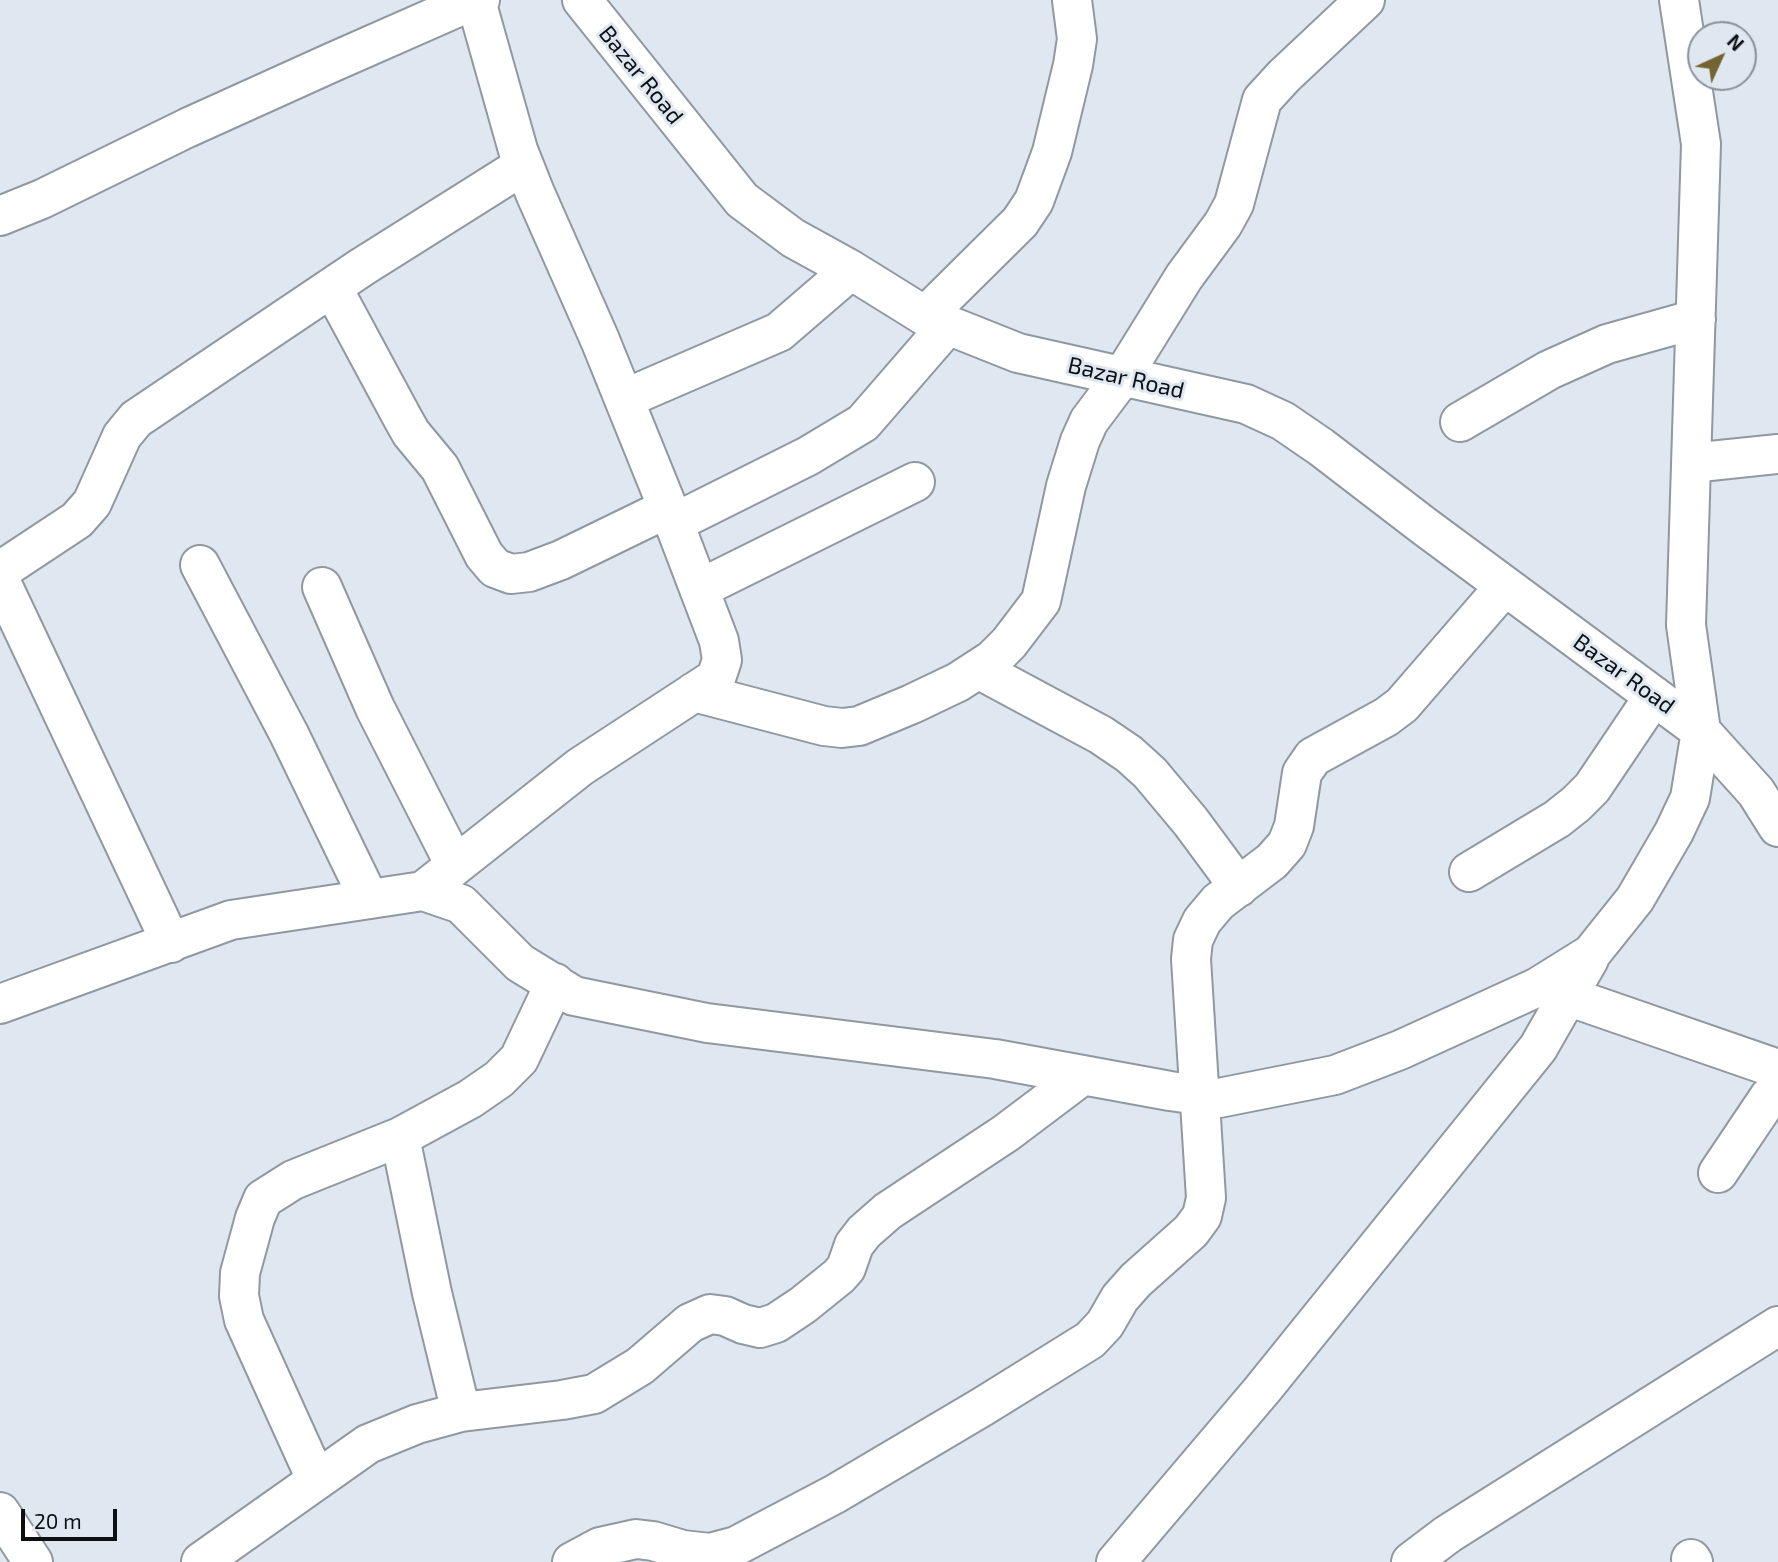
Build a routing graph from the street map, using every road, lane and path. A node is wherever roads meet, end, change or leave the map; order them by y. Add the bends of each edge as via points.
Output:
1 (582, 0) edge
2 (1072, 0) edge
3 (1366, 0) edge
4 (1679, 0) edge
5 (468, 2) edge
6 (524, 165) junction
7 (0, 216) edge
8 (851, 270) junction
9 (332, 287) junction
10 (1696, 318) junction
11 (936, 320) junction
12 (1122, 377) junction
13 (624, 399) junction
14 (1460, 422) dead end
15 (1778, 454) edge
16 (1691, 463) junction
17 (915, 482) dead end
18 (671, 515) junction
19 (200, 565) dead end
20 (0, 571) edge
21 (0, 580) edge
22 (1505, 586) junction
23 (322, 587) dead end
24 (699, 589) junction
25 (978, 669) junction
26 (694, 692) junction
27 (1654, 696) junction
28 (1701, 731) junction
29 (1767, 790) edge
30 (1778, 828) edge
31 (455, 865) junction
32 (1469, 872) dead end
33 (1238, 887) junction
34 (423, 891) junction
35 (369, 898) junction
36 (171, 943) junction
37 (1591, 954) junction
38 (555, 983) junction
39 (1567, 996) junction
40 (0, 1004) edge
41 (1778, 1069) edge
42 (1083, 1075) junction
43 (1778, 1088) edge
44 (1200, 1096) junction
45 (400, 1137) junction
46 (1718, 1173) dead end
47 (1778, 1326) edge
48 (461, 1412) junction
49 (316, 1479) junction
50 (0, 1512) edge
51 (33, 1562) edge
52 (201, 1562) edge
53 (572, 1562) edge
54 (1116, 1562) edge
55 (1411, 1562) edge

1 - 8 street, Bazar Road via 742,200 793,239
2 - 11 street via 1077,39 1073,65 1052,152 1034,201
3 - 12 street via 1262,100 1234,204
4 - 10 street, Bazar Road via 1702,144
5 - 6 street
5 - 7 street
6 - 9 street
6 - 13 street
8 - 11 street, Bazar Road
8 - 13 street via 779,332
9 - 18 street via 411,433 440,468 495,568 510,575 529,572
9 - 20 street via 136,419 122,436 92,503 77,520
10 - 14 street via 1607,344 1549,370
10 - 16 street, Bazar Road
11 - 12 street, Bazar Road via 1018,353
11 - 18 street via 863,423 808,456
12 - 22 street, Bazar Road via 1246,404 1283,421
12 - 25 street via 1080,441 1041,601 1009,643
13 - 18 street
15 - 16 street
16 - 28 street, Bazar Road via 1686,625
17 - 24 street
18 - 24 street
19 - 35 street
21 - 36 street
22 - 27 street, Bazar Road
22 - 33 street via 1402,705 1313,757 1302,773 1287,844
23 - 31 street via 375,708
24 - 26 street via 722,660 716,678
25 - 26 street via 912,704 859,726 842,728
25 - 33 street via 1129,754 1182,812
26 - 31 street via 580,767
27 - 28 street, Bazar Road
27 - 32 street via 1592,788 1576,804
28 - 29 street, Bazar Road
28 - 37 street via 1690,798 1674,832 1635,899
29 - 30 street, Bazar Road
31 - 34 street
33 - 44 street via 1218,902 1193,940
34 - 35 street
34 - 38 street via 461,904 520,963
35 - 36 street via 231,920
36 - 40 street
37 - 39 street
37 - 44 street via 1538,987 1335,1075 1219,1098
38 - 42 street via 574,996 707,1023 995,1059
38 - 45 street via 519,1059 499,1079
39 - 41 street
39 - 54 street via 1538,1048 1262,1390
42 - 44 street
42 - 48 street via 1006,1133 888,1211 864,1232 839,1276 776,1323 760,1328 710,1314 690,1323 640,1366 594,1394
43 - 46 street
44 - 53 street via 1206,1198 1202,1216 1136,1280 1090,1340 880,1468 736,1546 710,1553 636,1539 600,1547
45 - 48 street
45 - 49 street via 293,1180 263,1199 240,1273 244,1320
47 - 55 street via 1460,1526
48 - 49 street via 368,1444
49 - 52 street
50 - 51 street

